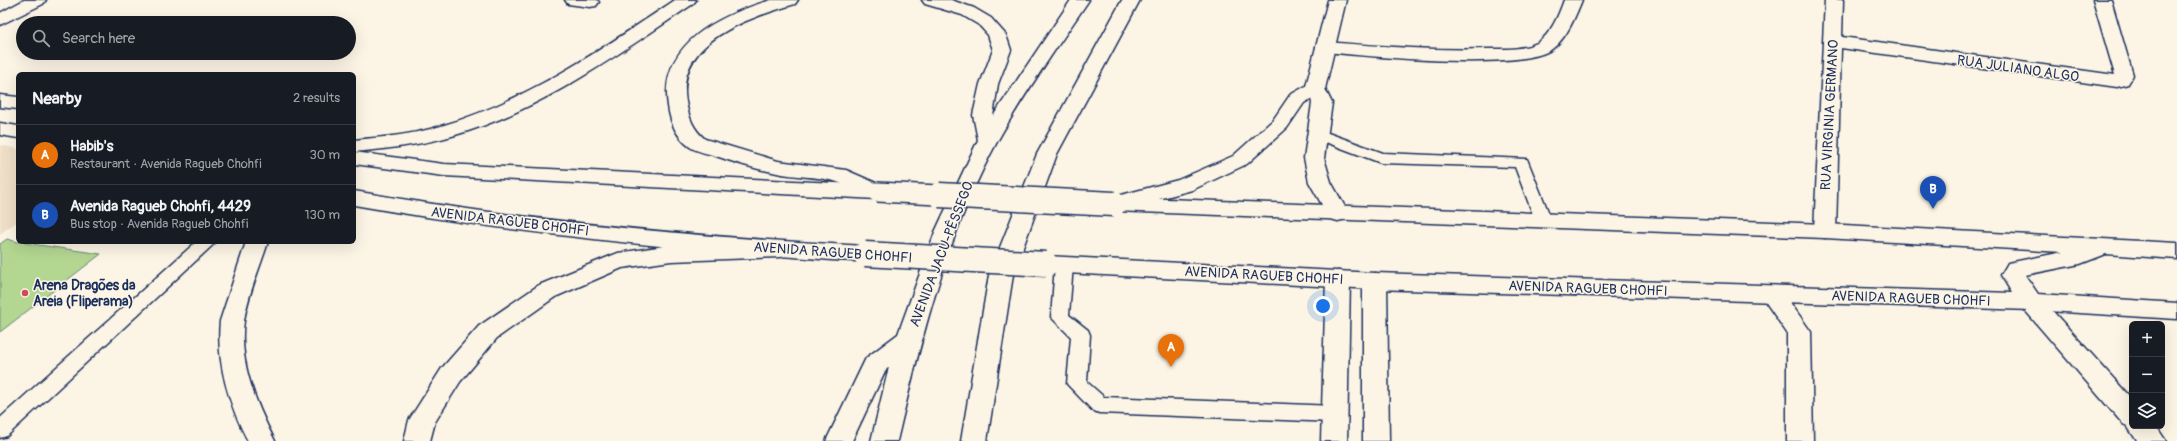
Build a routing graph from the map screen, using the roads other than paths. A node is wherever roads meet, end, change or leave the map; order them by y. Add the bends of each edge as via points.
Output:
1 (37, 0) edge
2 (790, 0) edge
3 (931, 0) edge
4 (1080, 0) edge
5 (1131, 0) edge
6 (1337, 0) edge
7 (1574, 0) edge
8 (1834, 0) edge
9 (2102, 0) edge
10 (687, 1) edge
11 (0, 20) edge
12 (1832, 41) junction
13 (1325, 48) junction
14 (1315, 89) junction
15 (0, 101) edge
16 (16, 103) edge
17 (0, 129) edge
18 (16, 132) edge
19 (1316, 134) junction
20 (988, 140) junction
21 (356, 146) edge
22 (356, 158) edge
23 (877, 192) junction
24 (356, 198) edge
25 (1114, 204) junction
26 (1338, 214) junction
27 (1543, 221) junction
28 (1825, 230) junction
29 (205, 244) edge
30 (256, 244) edge
31 (2106, 246) junction
32 (781, 250) junction
33 (2177, 251) edge
34 (1055, 264) junction
35 (1338, 279) junction
36 (1375, 281) junction
37 (1772, 294) junction
38 (2031, 302) junction
39 (2177, 311) edge
40 (909, 339) junction
41 (1334, 414) junction
42 (2129, 414) edge
43 (2143, 429) edge
44 (0, 430) edge
45 (262, 441) edge
46 (417, 441) edge
47 (839, 441) edge
48 (884, 441) edge
49 (974, 441) edge
50 (1334, 441) edge
51 (1376, 441) edge
52 (1800, 441) edge
53 (2153, 441) edge

1 - 11 main road
2 - 23 main road via 748,13 715,29 691,50 680,69 675,92 679,116 687,134 698,143 729,154 777,167 840,175
3 - 20 main road via 957,6 980,19 996,34 1002,50 989,84 983,115
4 - 20 main road, AVENIDA JACU-PÊSSEGO via 1042,54
5 - 49 main road via 1047,154 1001,275
6 - 13 main road
7 - 13 main road via 1553,36 1543,46 1529,52 1488,55
8 - 12 main road, RUA VIRGINIA GERMANO
9 - 12 main road, RUA JULIANO ALGO via 2124,75 2117,81
10 - 21 main road via 562,81 512,108 461,127 417,139
12 - 28 main road, RUA VIRGINIA GERMANO
13 - 14 main road
14 - 19 main road via 1322,104
14 - 25 main road via 1297,99 1280,124 1240,160 1185,185
15 - 16 main road
17 - 18 main road
19 - 26 main road via 1314,158 1320,182
19 - 27 lane via 1381,158 1521,162
20 - 40 main road, AVENIDA JACU-PÊSSEGO via 946,232
22 - 23 main road via 444,170
23 - 25 main road, bridge
24 - 32 main road, AVENIDA RAGUEB CHOHFI via 533,226
25 - 26 main road
26 - 27 main road
27 - 28 main road
28 - 31 main road
29 - 44 lane
30 - 45 main road via 232,323 233,367 252,426
31 - 33 main road
31 - 38 main road via 2086,256 2016,269 2013,275
32 - 34 main road, AVENIDA RAGUEB CHOHFI, bridge
32 - 46 main road via 671,253 618,261 547,291 488,332 443,388 422,420
34 - 35 main road, AVENIDA RAGUEB CHOHFI
34 - 41 lane via 1060,317 1081,335 1077,384 1099,405
35 - 36 main road, AVENIDA RAGUEB CHOHFI
35 - 41 main road
36 - 37 main road, AVENIDA RAGUEB CHOHFI
36 - 51 main road
37 - 38 main road, AVENIDA RAGUEB CHOHFI
37 - 52 main road via 1799,332
38 - 39 main road, AVENIDA RAGUEB CHOHFI
38 - 42 main road
40 - 47 main road via 875,365
40 - 48 main road, AVENIDA JACU-PÊSSEGO
41 - 50 main road
43 - 53 main road

